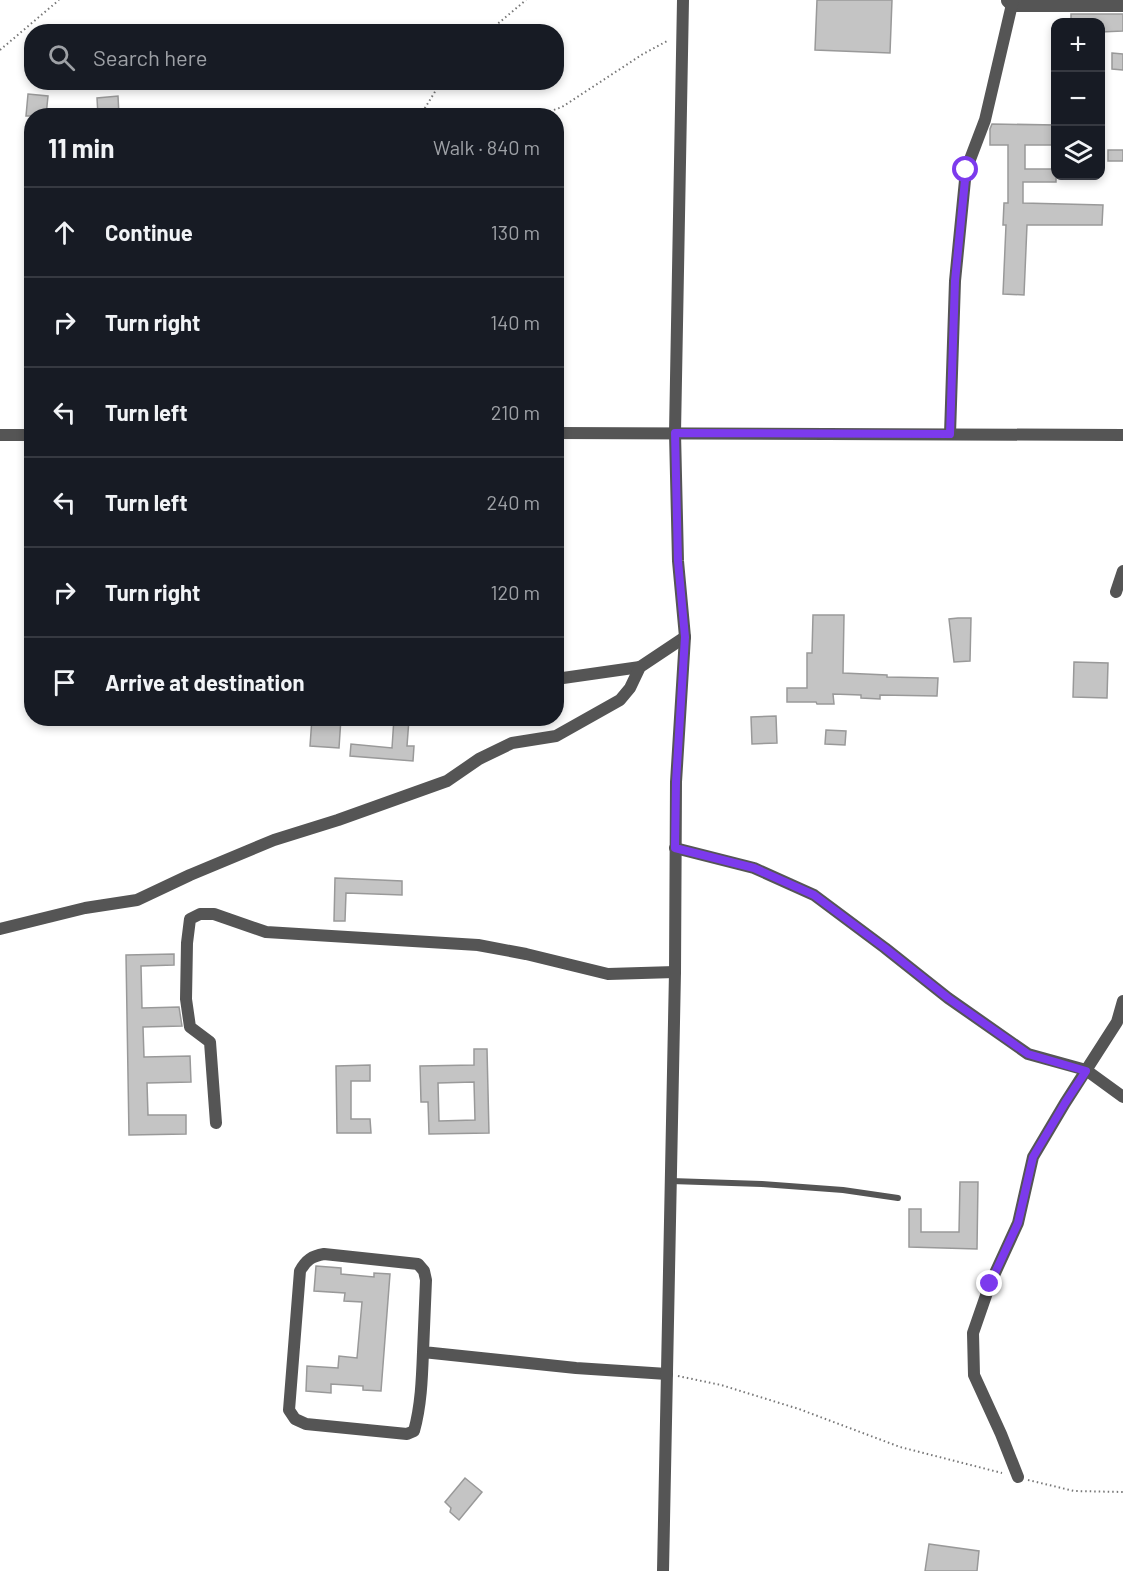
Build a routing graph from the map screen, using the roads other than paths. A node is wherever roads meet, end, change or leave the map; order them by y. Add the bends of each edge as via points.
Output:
1 (683, 0) edge
2 (1010, 2) edge
3 (1123, 6) edge
4 (564, 433) edge
5 (675, 433) junction
6 (950, 434) junction
7 (0, 435) edge
8 (24, 435) edge
9 (1123, 435) edge
10 (1123, 572) edge
11 (1116, 592) dead end
12 (685, 637) junction
13 (640, 667) junction
14 (564, 679) edge
15 (675, 848) junction
16 (0, 929) edge
17 (675, 972) junction
18 (1123, 1001) edge
19 (1086, 1071) junction
20 (1123, 1097) edge
21 (216, 1123) dead end
22 (670, 1181) junction
23 (898, 1198) dead end
24 (423, 1352) junction
25 (667, 1374) junction
26 (1018, 1477) road end
27 (663, 1571) edge

1 - 5 street
2 - 3 street
2 - 6 street via 985,120 966,170 955,281
4 - 5 street
5 - 6 street
5 - 12 street via 678,561
6 - 9 street
7 - 8 street
10 - 11 street
12 - 13 street
12 - 15 street
13 - 14 street
13 - 16 street via 620,700 556,736 512,743 447,781 274,840 137,900
15 - 17 street
15 - 19 street via 754,868 814,895 1028,1054
17 - 21 street via 608,974 478,945 266,932 214,914 200,914 190,919 186,999 190,1027 210,1042
17 - 22 street
18 - 19 street via 1117,1022
19 - 20 street
19 - 26 street via 1033,1157 1018,1223 973,1333 974,1375
22 - 23 lane via 843,1190
22 - 25 street
24 - 24 street via 426,1280 418,1264 324,1254 304,1263 300,1271 289,1410 295,1419 317,1426 407,1434 414,1431
24 - 25 street
25 - 27 street

